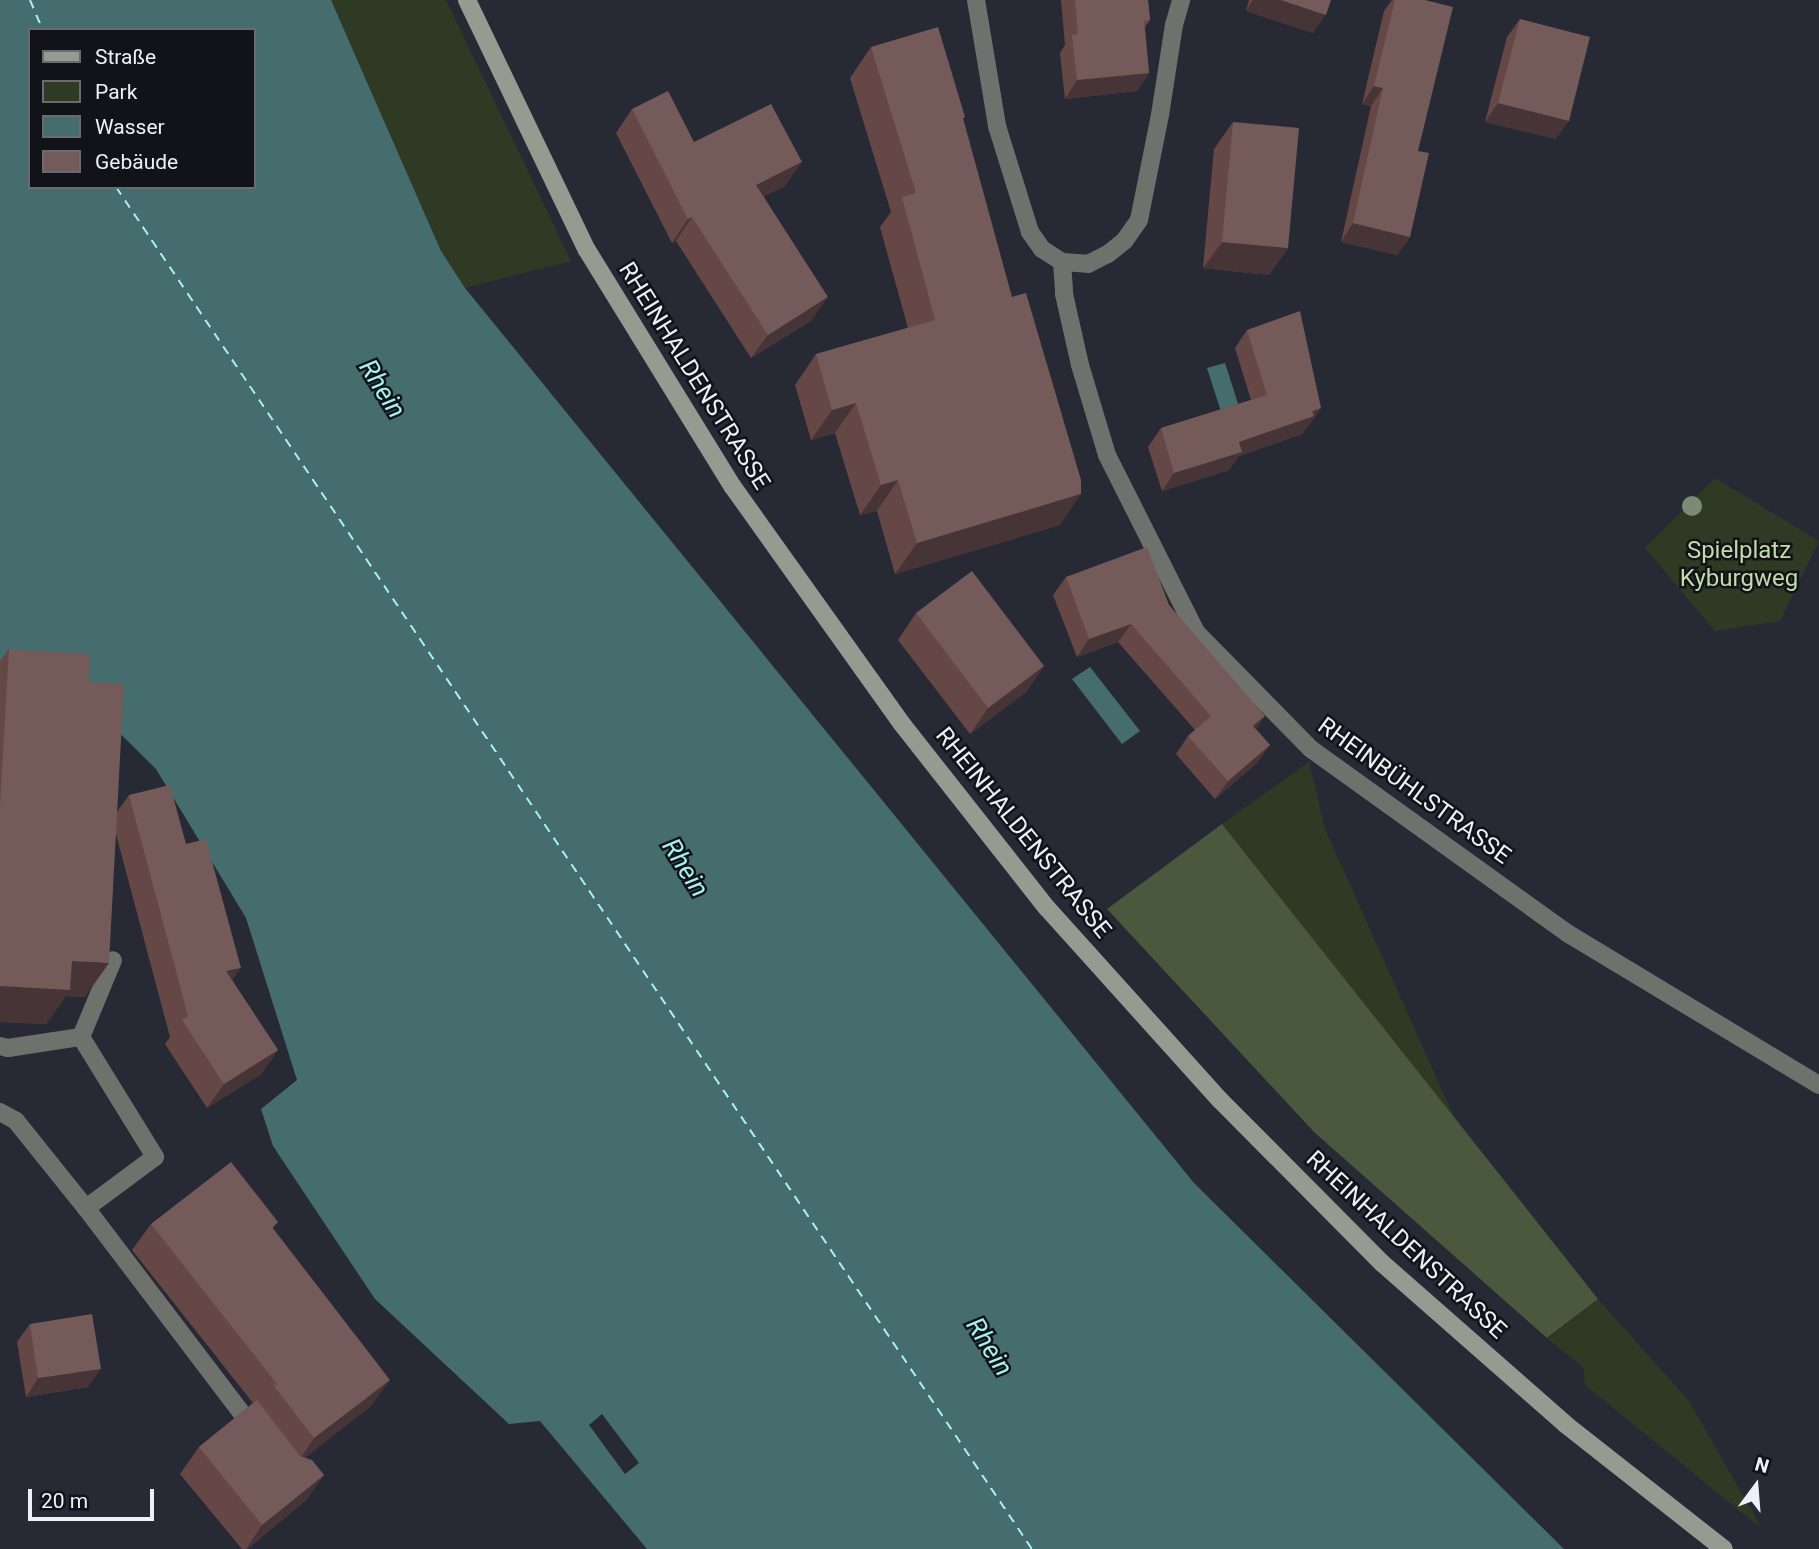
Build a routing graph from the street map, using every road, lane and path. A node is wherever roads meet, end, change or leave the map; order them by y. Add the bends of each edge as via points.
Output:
1 (467, 0) edge
2 (976, 0) edge
3 (1181, 0) edge
4 (1062, 262) junction
5 (113, 960) edge
6 (81, 1037) junction
7 (0, 1046) edge
8 (1819, 1085) edge
9 (0, 1112) edge
10 (86, 1208) junction
11 (265, 1444) edge
12 (1724, 1549) edge

1 - 12 main road, RHEINHALDENSTRASSE via 587,250 733,487 902,724 1047,908 1220,1100 1382,1263 1565,1424
2 - 4 street via 997,126 1011,178 1030,232 1042,249
3 - 4 street via 1139,220 1108,254 1088,264
4 - 8 street, RHEINBÜHLSTRASSE via 1074,341 1107,454 1196,632 1311,749 1567,933
5 - 6 street
6 - 7 street
6 - 10 street via 155,1157
9 - 10 street via 16,1121
10 - 11 street

